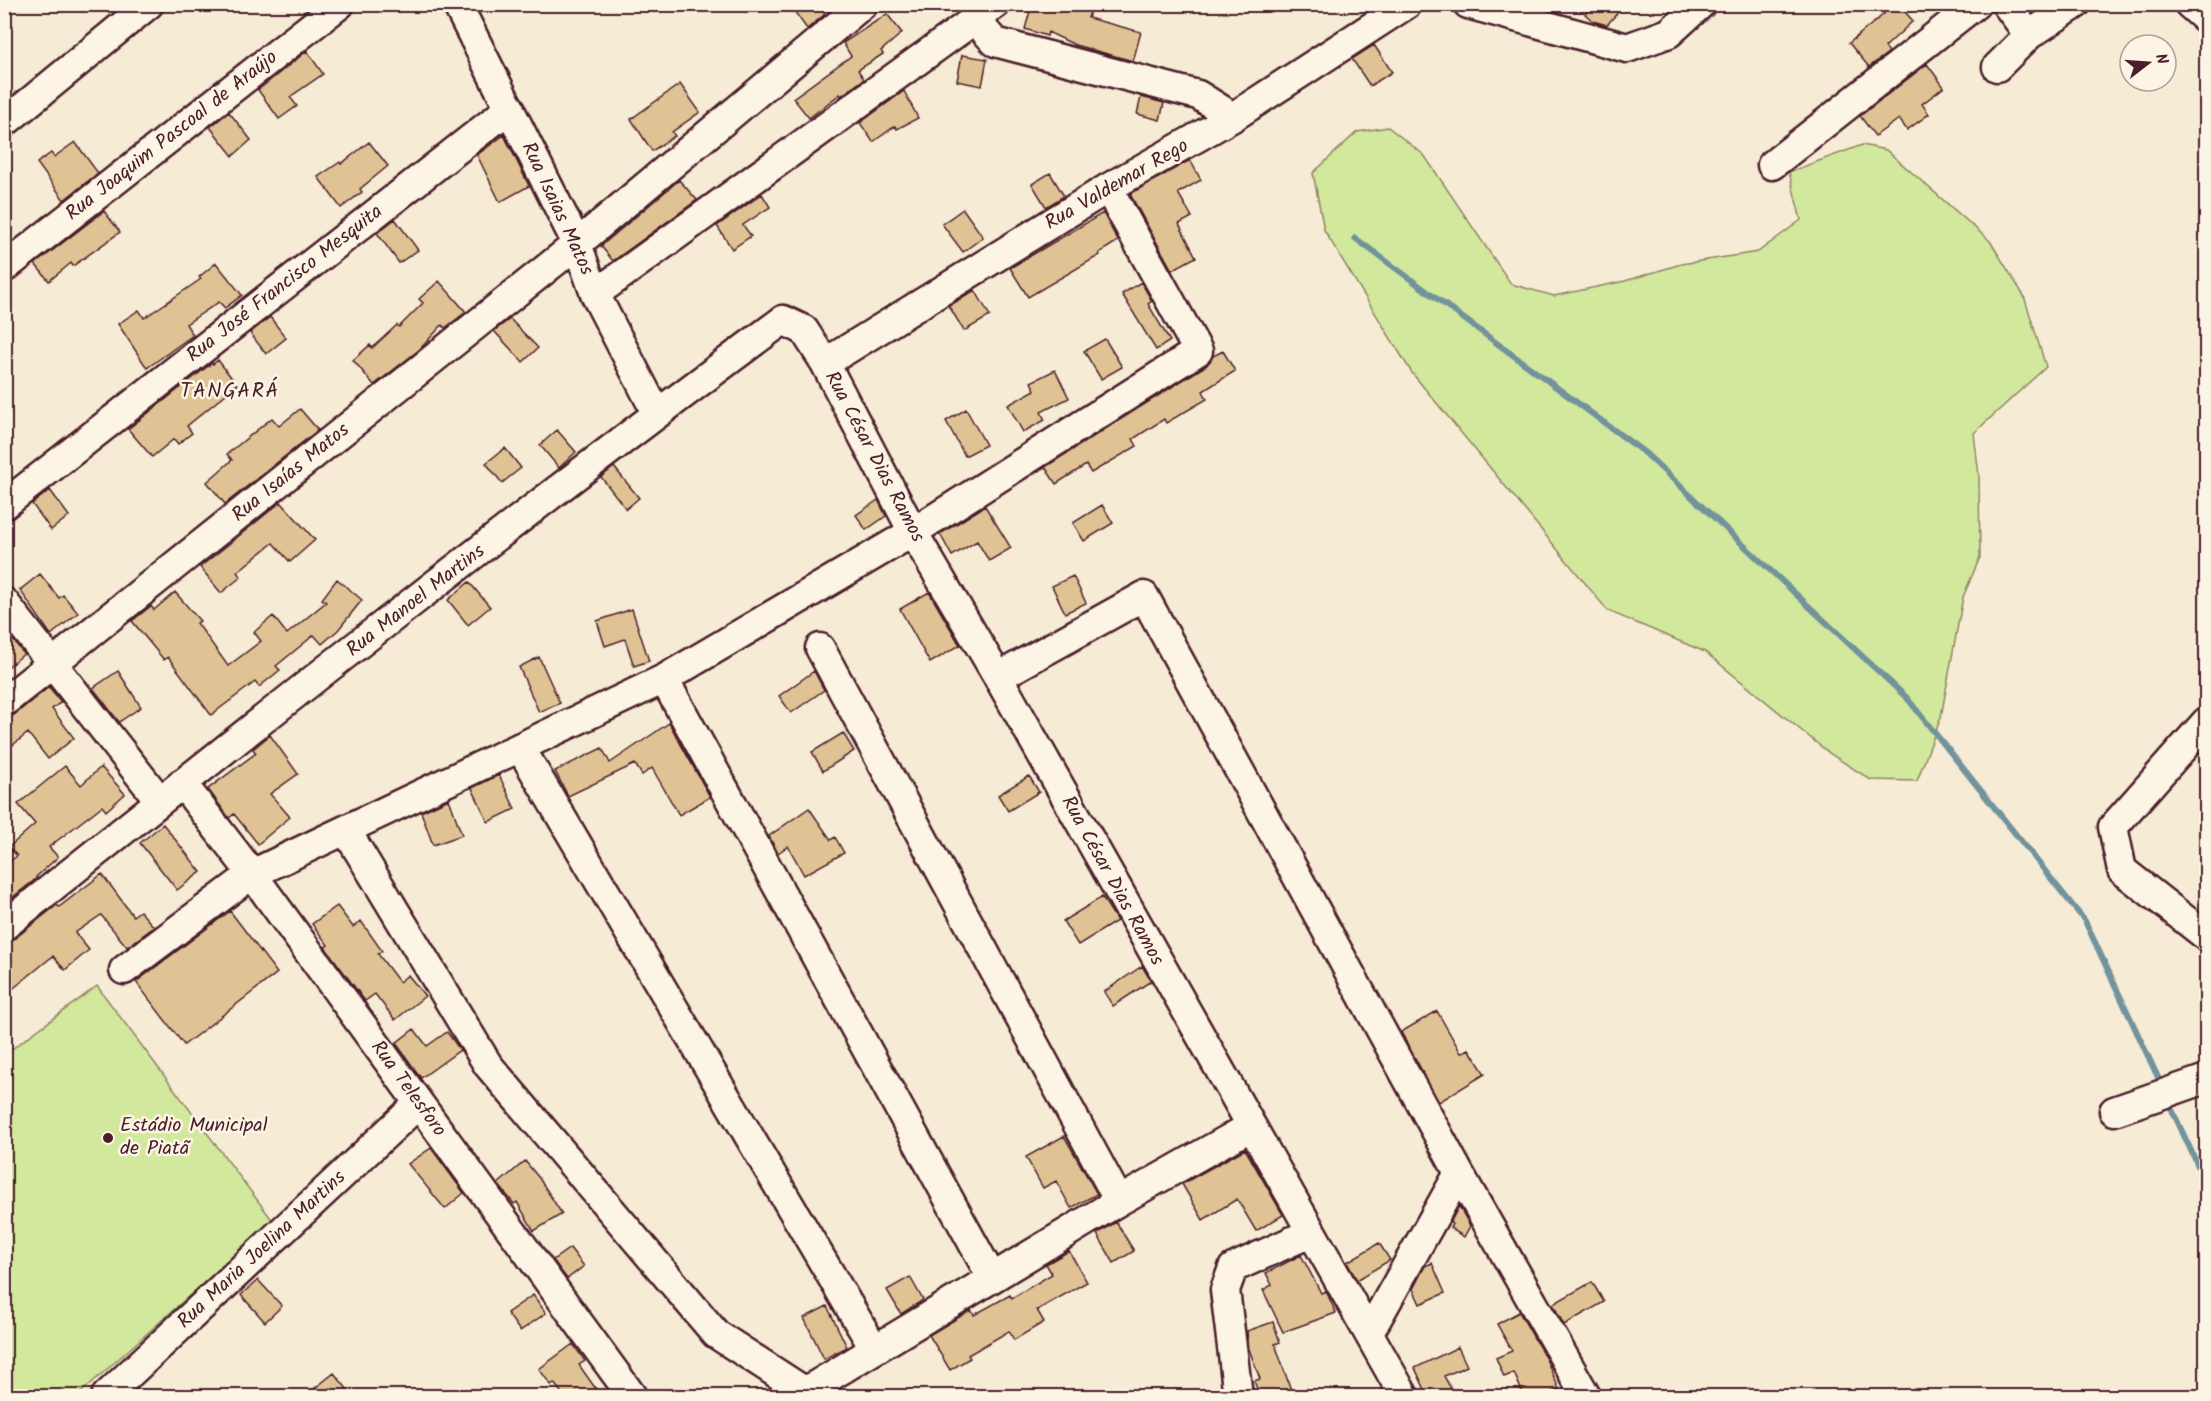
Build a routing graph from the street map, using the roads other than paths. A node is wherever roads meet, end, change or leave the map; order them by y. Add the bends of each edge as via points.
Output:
1 (149, 4) edge
2 (340, 4) edge
3 (457, 4) edge
4 (864, 4) edge
5 (1407, 4) edge
6 (1468, 4) edge
7 (1701, 4) edge
8 (1977, 4) edge
9 (2006, 4) edge
10 (2076, 4) edge
11 (2189, 4) edge
12 (986, 12) edge
13 (2206, 19) edge
14 (2029, 35) junction
15 (1997, 67) dead end
16 (510, 108) junction
17 (1233, 117) junction
18 (4, 123) edge
19 (1772, 165) dead end
20 (1108, 188) junction
21 (577, 244) junction
22 (4, 268) edge
23 (595, 294) junction
24 (825, 363) junction
25 (657, 414) junction
26 (4, 505) edge
27 (913, 532) junction
28 (4, 602) edge
29 (820, 648) dead end
30 (53, 663) junction
31 (998, 677) junction
32 (664, 679) junction
33 (4, 702) edge
34 (2206, 722) edge
35 (520, 747) junction
36 (182, 783) junction
37 (160, 801) junction
38 (346, 830) junction
39 (252, 874) junction
40 (4, 926) edge
41 (2206, 936) edge
42 (124, 970) dead end
43 (2206, 1079) edge
44 (418, 1104) junction
45 (2114, 1111) dead end
46 (1250, 1127) junction
47 (1459, 1173) junction
48 (1119, 1201) junction
49 (1310, 1233) junction
50 (992, 1278) junction
51 (1369, 1333) junction
52 (872, 1344) dead end
53 (801, 1394) edge
54 (106, 1396) edge
55 (632, 1396) edge
56 (1239, 1396) edge
57 (1404, 1396) edge
58 (1586, 1396) edge

1 - 18 street
2 - 22 street, Rua Joaquim Pascoal de Araújo
3 - 16 street, Rua Isaias Matos
4 - 21 street, Rua Isaías Matos
5 - 17 street, Rua Valdemar Rego
6 - 7 street via 1626,48 1669,33
8 - 19 street
9 - 14 street
10 - 14 street
11 - 13 street
12 - 17 street via 995,42 1198,95
12 - 23 street
14 - 15 street
16 - 21 street, Rua Isaias Matos
16 - 26 street, Rua José Francisco Mesquita
17 - 20 street, Rua Valdemar Rego
20 - 24 street, Rua Valdemar Rego
20 - 27 street via 1198,351
21 - 23 street, Rua Isaias Matos
21 - 30 street, Rua Isaías Matos
23 - 25 street, Rua Isaias Matos
24 - 25 street, Rua Manoel Martins via 804,330 783,320
24 - 27 street, Rua César Dias Ramos
25 - 36 street, Rua Manoel Martins
27 - 31 street, Rua César Dias Ramos
27 - 32 street
28 - 30 street
29 - 48 street
30 - 33 street, Rua Isaías Matos
30 - 37 street
31 - 46 street, Rua César Dias Ramos
31 - 47 street via 1144,596
32 - 35 street
32 - 50 street
34 - 41 street via 2113,827 2122,870
35 - 38 street
35 - 52 street
36 - 37 street, Rua Manoel Martins
36 - 39 street, Rua Telesforo
37 - 40 street, Rua Manoel Martins
38 - 39 street
38 - 53 street via 488,1065 716,1334
39 - 42 street
39 - 44 street, Rua Telesforo
43 - 45 street
44 - 54 street, Rua Maria Joelina Martins
44 - 55 street, Rua Telesforo
46 - 48 street
46 - 49 street, Rua César Dias Ramos
47 - 51 street
47 - 58 street
48 - 50 street
49 - 51 street, Rua César Dias Ramos
49 - 56 street via 1233,1268 1225,1290
50 - 53 street
51 - 57 street, Rua César Dias Ramos

